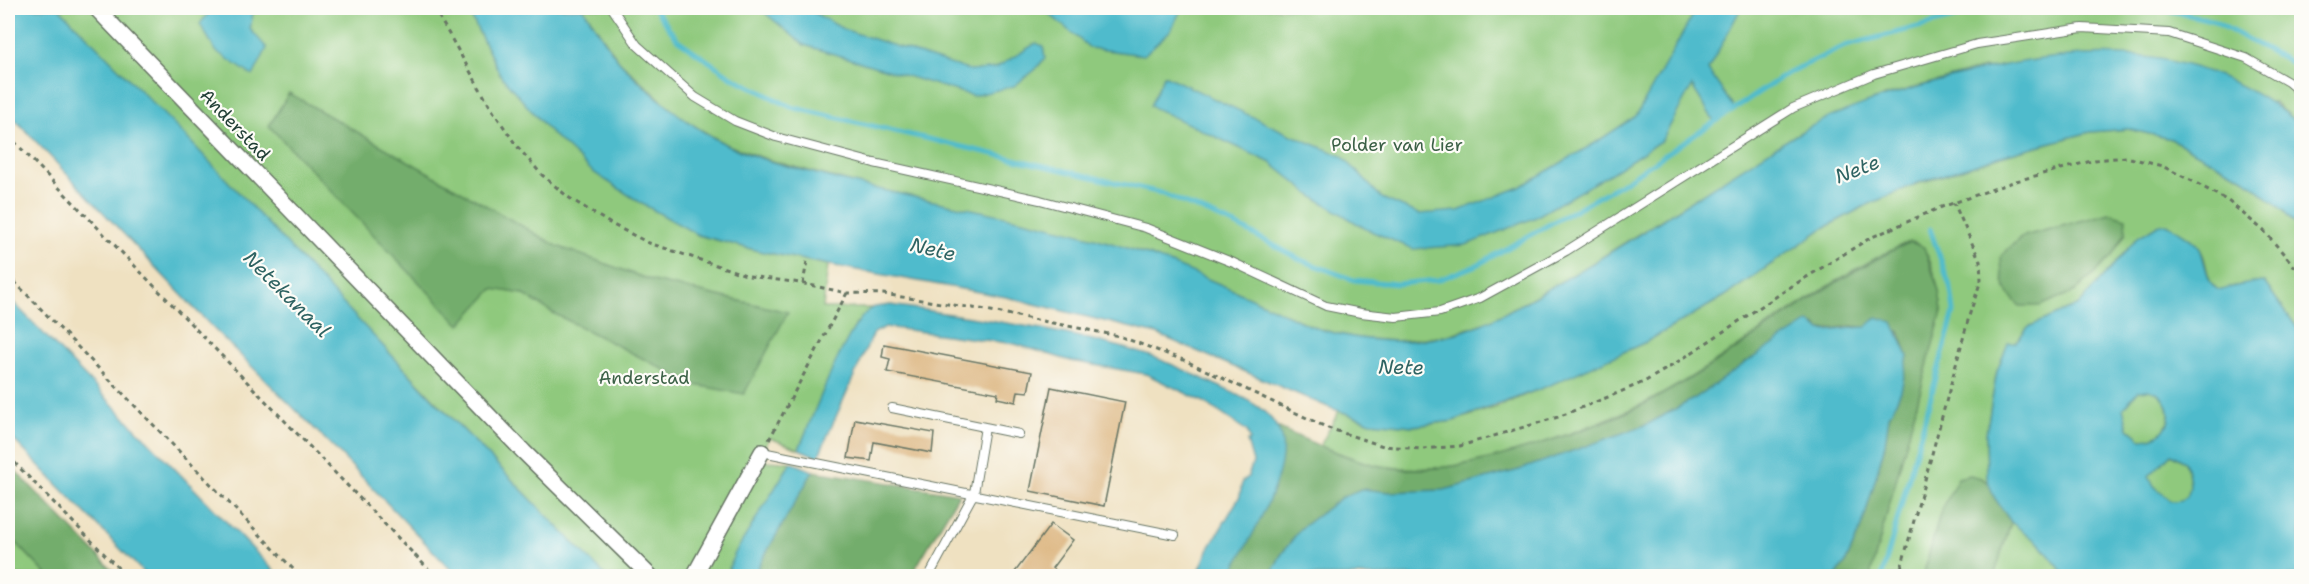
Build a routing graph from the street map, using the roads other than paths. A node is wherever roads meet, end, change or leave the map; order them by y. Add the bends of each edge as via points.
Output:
1 (96, 8) edge
2 (612, 8) edge
3 (2301, 94) edge
4 (892, 408) dead end
5 (985, 427) junction
6 (1019, 434) dead end
7 (762, 452) joint
8 (974, 493) junction
9 (1175, 535) dead end
10 (650, 576) edge
11 (693, 576) edge
12 (929, 576) edge

1 - 10 street, Anderstad via 516,444
2 - 3 lane via 637,45 695,98 735,122 874,164 1146,228 1326,306 1396,317 1440,312 1480,298 1566,251 1793,108 1874,74 1977,44 2082,28 2169,33 2246,58
4 - 5 lane
5 - 6 lane
5 - 8 lane
7 - 8 lane
7 - 11 street
8 - 9 lane
8 - 12 lane

